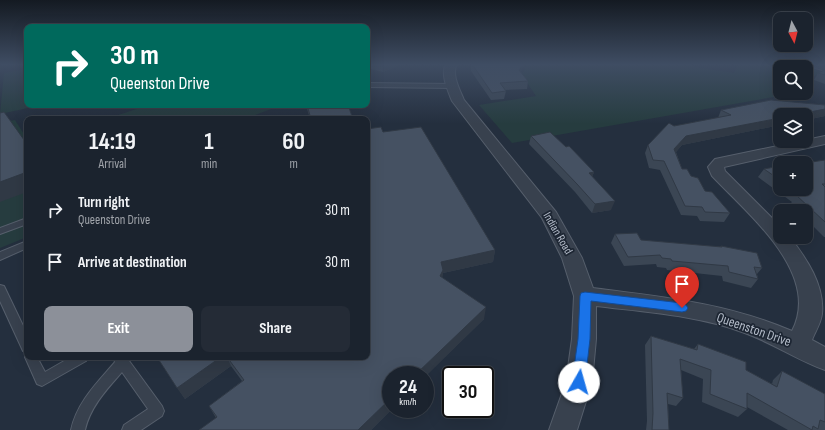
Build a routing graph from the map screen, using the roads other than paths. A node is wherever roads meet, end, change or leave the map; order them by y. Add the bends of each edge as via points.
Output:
1 (370, 85) edge
2 (452, 86) joint
3 (825, 140) edge
4 (24, 221) edge
5 (0, 231) edge
6 (24, 245) edge
7 (0, 256) edge
8 (0, 290) edge
9 (585, 296) junction
10 (24, 341) edge
11 (798, 344) junction
12 (825, 359) edge
13 (33, 360) edge
14 (77, 360) edge
15 (121, 360) edge
16 (78, 430) edge
17 (129, 430) edge
18 (563, 430) edge

1 - 2 lane
2 - 9 street, Indian Road via 458,101 550,216 572,258
3 - 11 street via 720,162 716,167 718,173 780,238 798,262 810,288 811,313
4 - 5 lane
6 - 7 lane
8 - 10 lane
9 - 11 street, Queenston Drive via 682,308 725,317
9 - 18 street, Indian Road via 579,382
11 - 12 street, Queenston Drive
13 - 14 lane via 42,380
15 - 16 lane via 93,398
15 - 17 lane via 157,411

